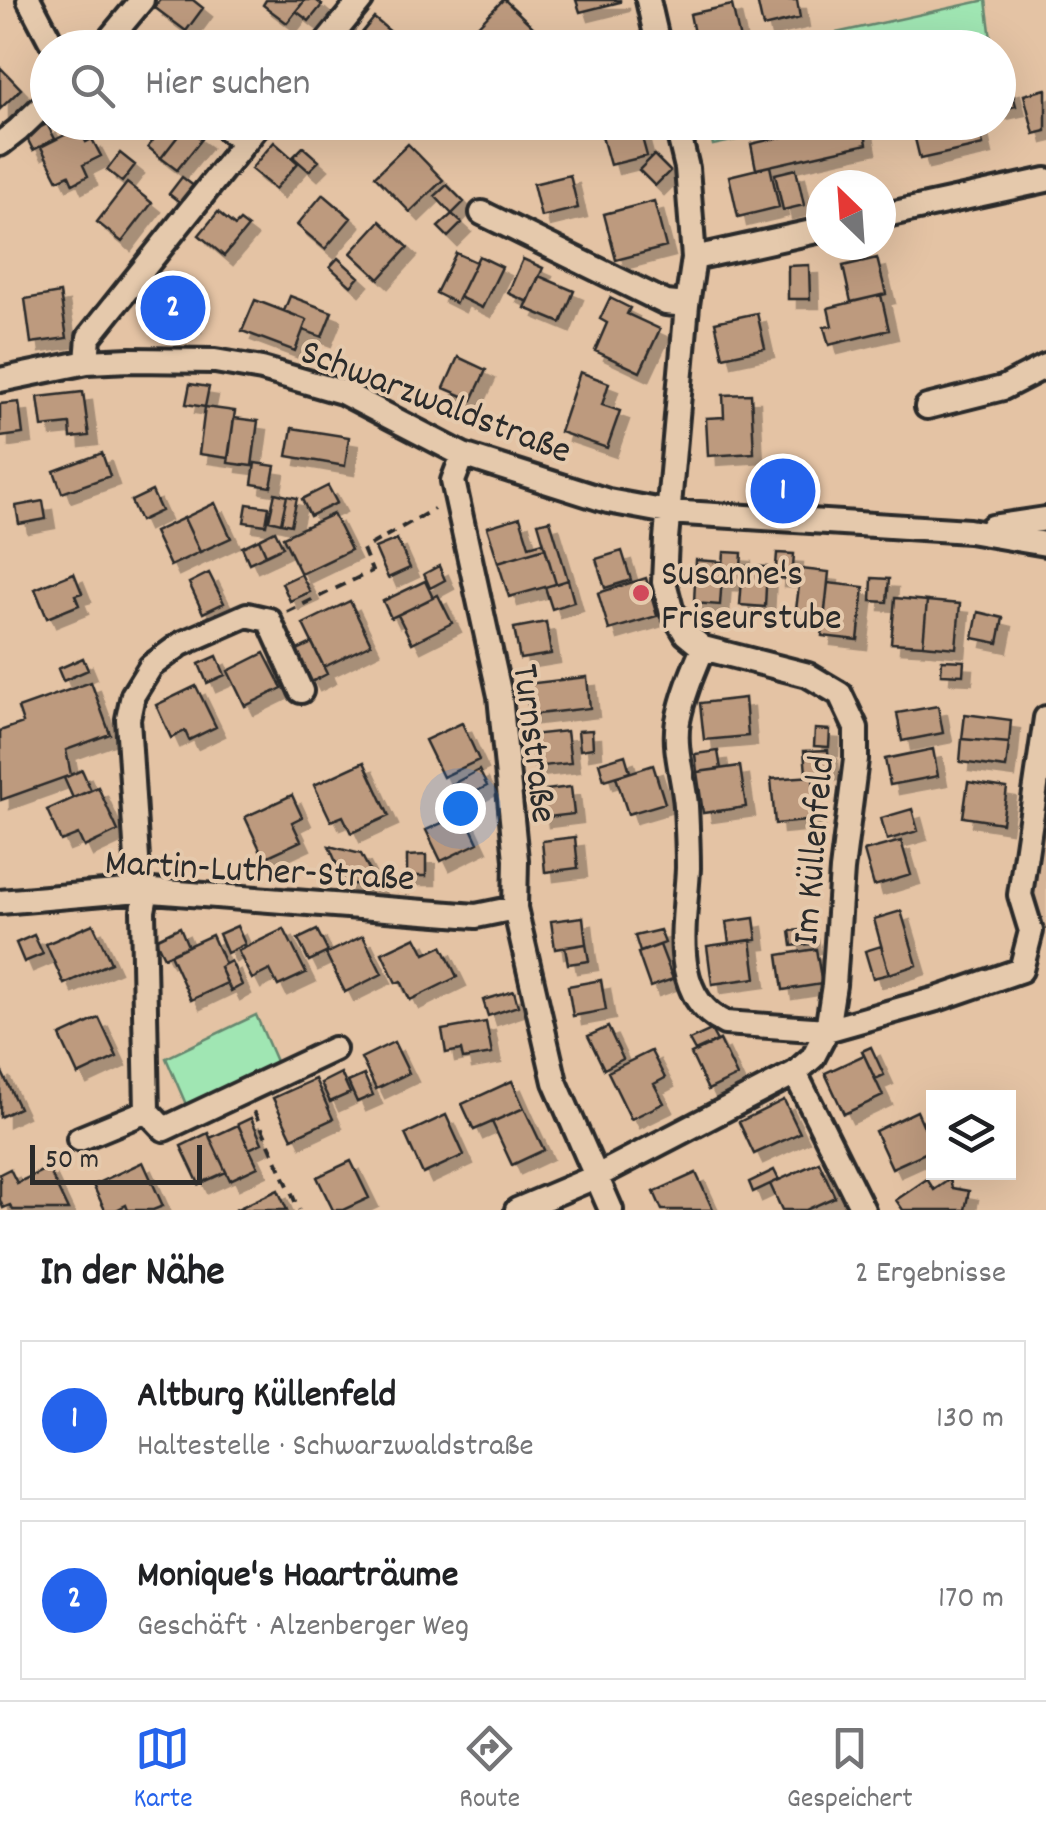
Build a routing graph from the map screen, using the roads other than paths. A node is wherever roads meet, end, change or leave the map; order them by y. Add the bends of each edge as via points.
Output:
1 (29, 0) edge
2 (142, 0) edge
3 (361, 0) edge
4 (648, 0) edge
5 (45, 30) edge
6 (124, 30) edge
7 (337, 30) edge
8 (655, 30) edge
9 (30, 118) edge
10 (240, 140) edge
11 (246, 140) edge
12 (680, 140) edge
13 (244, 143) junction
14 (0, 144) edge
15 (1046, 180) edge
16 (482, 213) dead end
17 (896, 213) edge
18 (806, 233) edge
19 (694, 258) junction
20 (688, 305) junction
21 (88, 362) junction
22 (1046, 366) edge
23 (0, 380) edge
24 (926, 407) dead end
25 (463, 454) junction
26 (668, 512) junction
27 (1046, 519) edge
28 (969, 531) junction
29 (1046, 544) edge
30 (703, 648) junction
31 (301, 691) dead end
32 (1046, 718) edge
33 (143, 890) junction
34 (0, 902) edge
35 (515, 908) junction
36 (828, 1030) junction
37 (334, 1049) dead end
38 (795, 1072) junction
39 (147, 1110) junction
40 (78, 1139) dead end
41 (595, 1177) junction
42 (517, 1210) edge
43 (611, 1210) edge
44 (863, 1210) edge

1 - 5 street
2 - 6 street
3 - 7 street
4 - 8 street
9 - 14 street
10 - 13 street
11 - 13 street
12 - 19 street
13 - 21 street via 89,337
15 - 17 street
16 - 20 street via 666,303
18 - 19 street
19 - 20 street
20 - 26 street
21 - 23 street, Schwarzwaldstraße
21 - 25 street, Schwarzwaldstraße via 215,361 262,369 342,392
22 - 24 street via 1004,388
25 - 26 street, Schwarzwaldstraße via 608,501
25 - 35 street, Turnstraße via 453,481 500,696
26 - 28 street, Schwarzwaldstraße
26 - 30 street via 667,596 686,634
27 - 28 street, Schwarzwaldstraße
28 - 29 street, Schwarzwaldstraße
30 - 36 street, Im Küllenfeld via 808,675 840,694 856,728
30 - 36 street via 677,726 688,868 682,931 692,986 712,1017 725,1024
31 - 33 street via 269,620 248,615 181,644 151,666 133,694 128,719
32 - 36 street via 1020,896 1030,931 1021,970
33 - 34 street, Martin-Luther-Straße
33 - 35 street, Martin-Luther-Straße via 476,916
33 - 39 street
35 - 41 street, Turnstraße via 555,1082
36 - 38 street, Im Küllenfeld
37 - 39 street via 164,1129
38 - 41 street, Im Küllenfeld
38 - 44 street
39 - 40 street
41 - 42 street, Im Küllenfeld
41 - 43 street, Turnstraße

